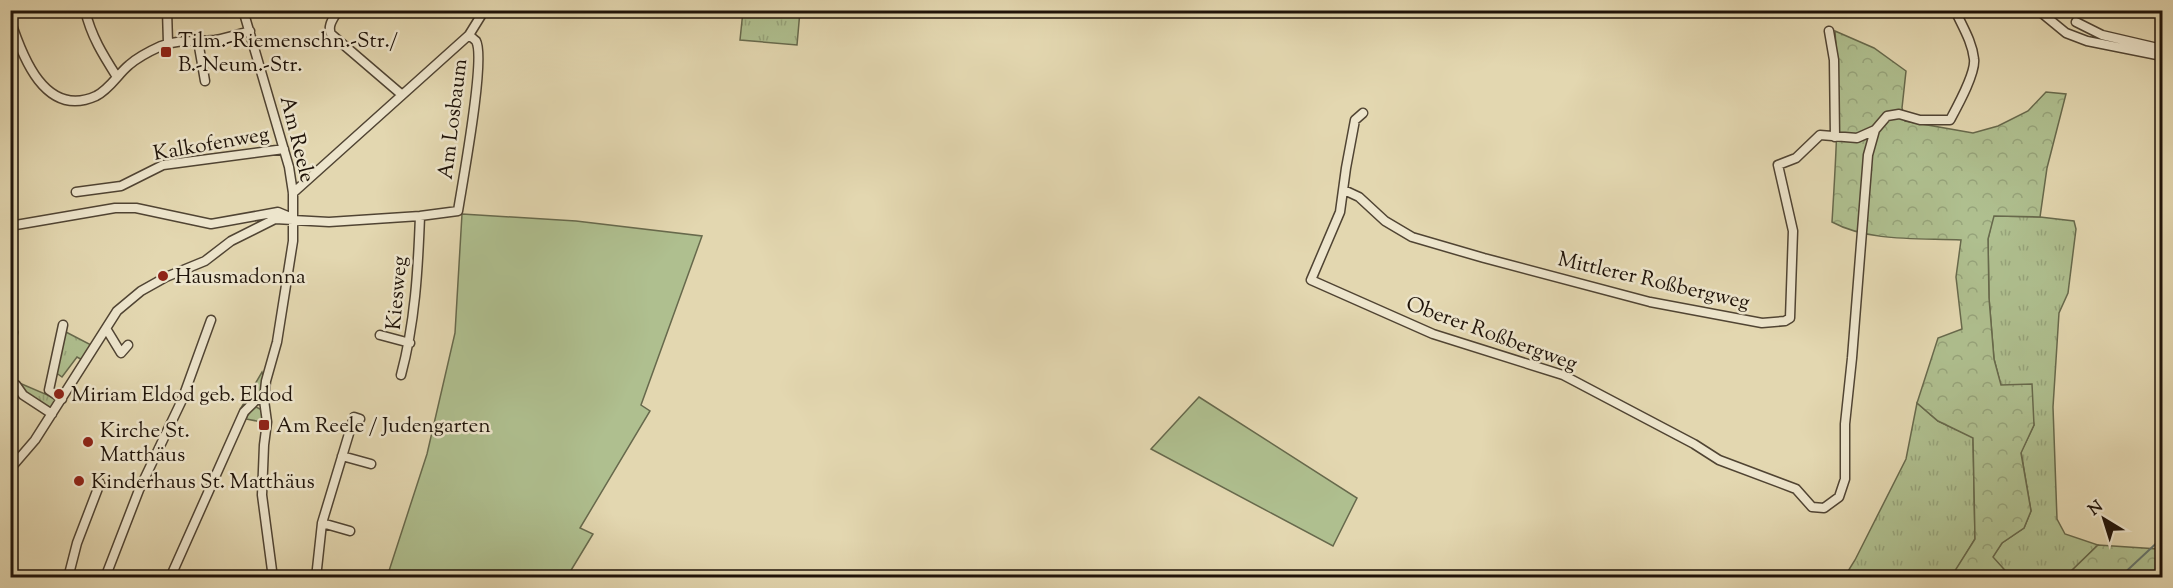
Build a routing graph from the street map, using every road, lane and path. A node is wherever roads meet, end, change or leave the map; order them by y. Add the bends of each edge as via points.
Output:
1 (85, 10) edge
2 (167, 10) edge
3 (243, 10) edge
4 (338, 10) edge
5 (482, 10) edge
6 (1954, 10) edge
7 (2038, 10) edge
8 (10, 20) edge
9 (2076, 22) dead end
10 (250, 31) junction
11 (1829, 31) dead end
12 (469, 35) junction
13 (198, 41) junction
14 (168, 43) junction
15 (2163, 49) edge
16 (2163, 56) edge
17 (117, 76) junction
18 (205, 81) dead end
19 (401, 94) junction
20 (1363, 113) dead end
21 (1875, 130) junction
22 (1835, 137) junction
23 (284, 149) junction
24 (1344, 190) junction
25 (76, 192) dead end
26 (293, 193) junction
27 (420, 216) junction
28 (293, 219) junction
29 (10, 226) edge
30 (211, 320) dead end
31 (63, 326) dead end
32 (107, 330) junction
33 (13, 332) dead end
34 (380, 335) dead end
35 (410, 343) junction
36 (128, 345) dead end
37 (10, 355) edge
38 (401, 375) dead end
39 (10, 383) edge
40 (63, 399) junction
41 (264, 400) junction
42 (52, 414) junction
43 (360, 419) dead end
44 (342, 456) junction
45 (371, 464) dead end
46 (12, 468) edge
47 (10, 477) edge
48 (100, 483) dead end
49 (322, 524) junction
50 (350, 531) dead end
51 (68, 578) edge
52 (105, 578) edge
53 (170, 578) edge
54 (273, 578) edge
55 (316, 578) edge

1 - 17 street via 89,28
2 - 14 street
3 - 10 street, Am Reele
4 - 19 street via 330,25 331,34
5 - 12 street
6 - 21 street via 1970,40 1975,62 1950,120 1888,115
7 - 16 street via 2066,33 2087,41
8 - 17 street via 28,67 42,86 57,96 71,100 97,95
9 - 15 street via 2102,35
10 - 13 street via 225,39
10 - 23 street, Am Reele
11 - 22 street via 1834,60
12 - 19 street
12 - 27 street, Am Losbaum via 476,42 478,54 477,88 458,211
13 - 14 street
13 - 18 street
14 - 17 street via 131,63
19 - 26 street
20 - 24 street, Oberer Roßbergweg via 1355,120
21 - 22 street, Mittlerer Roßbergweg via 1857,138
21 - 24 street, Oberer Roßbergweg via 1868,155 1845,424 1845,479 1839,496 1824,508 1812,507 1796,489 1719,460 1563,375 1433,334 1311,280 1340,212
22 - 24 street, Mittlerer Roßbergweg via 1820,135 1796,158 1778,165 1793,231 1790,318 1785,321 1762,323 1650,302 1412,237
23 - 25 street, Kalkofenweg via 163,165 121,186
23 - 26 street, Am Reele
26 - 28 street, Am Reele
27 - 28 street via 329,222
27 - 35 street, Kiesweg
28 - 29 street via 278,212 211,224 136,207
28 - 32 street via 275,219 259,226 205,261 141,291 117,311
28 - 41 street, Am Reele via 277,342
30 - 52 street via 182,400 139,490
31 - 40 street via 49,390
32 - 36 street via 121,353
32 - 40 street
33 - 37 street
34 - 35 street, Kiesweg
35 - 38 street
39 - 42 street
40 - 42 street
41 - 53 street via 256,400 244,412
41 - 54 street, Am Reele via 267,422 262,495
42 - 46 street
43 - 44 street via 354,417
44 - 45 street
44 - 49 street
46 - 47 street
48 - 51 street
49 - 50 street
49 - 55 street

